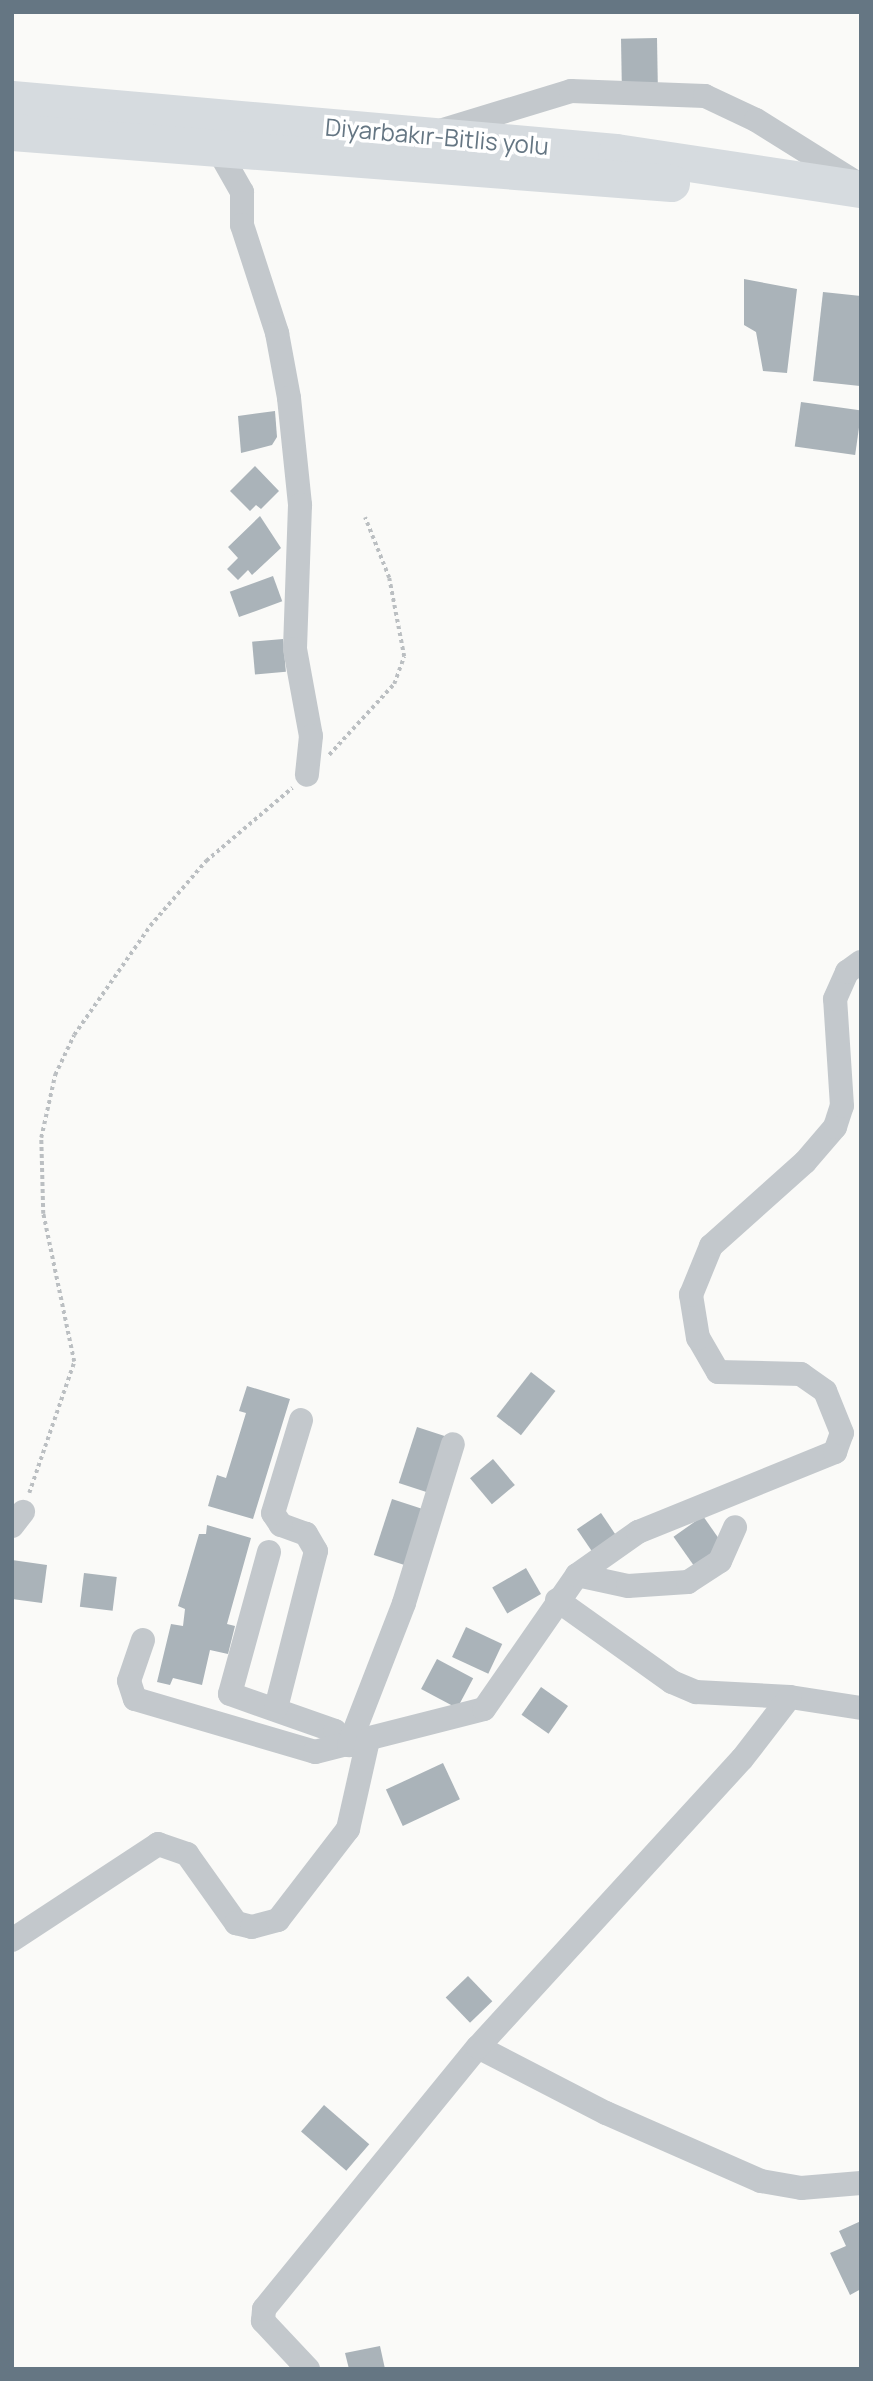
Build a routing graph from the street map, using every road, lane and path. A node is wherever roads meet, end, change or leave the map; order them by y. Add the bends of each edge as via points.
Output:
1 (12, 99) edge
2 (12, 132) edge
3 (418, 137) junction
4 (216, 146) junction
5 (861, 187) edge
6 (861, 211) edge
7 (365, 518) dead end
8 (307, 775) junction
9 (861, 962) edge
10 (301, 1420) dead end
11 (453, 1444) dead end
12 (18, 1519) edge
13 (735, 1527) dead end
14 (269, 1552) dead end
15 (577, 1575) junction
16 (557, 1600) junction
17 (144, 1640) dead end
18 (790, 1697) junction
19 (276, 1709) junction
20 (861, 1709) edge
21 (358, 1743) junction
22 (12, 1940) edge
23 (478, 2047) junction
24 (861, 2183) edge
25 (308, 2369) edge

1 - 3 highway, Diyarbakır-Bitlis yolu
2 - 4 highway, Diyarbakır-Bitlis yolu
3 - 5 highway, Diyarbakır-Bitlis yolu via 616,152
3 - 5 street via 571,91 705,96 756,120
4 - 6 highway, Diyarbakır-Bitlis yolu via 718,187
4 - 8 street via 242,192 242,225 276,333 289,397 300,505 295,649 312,736
7 - 8 path via 401,625 402,666 359,726
8 - 12 path via 206,861 150,926 74,1035 55,1074 41,1138 42,1203 54,1282 74,1362
9 - 15 street via 847,972 835,999 842,1105 835,1127 805,1162 711,1246 691,1294 698,1338 718,1372 801,1374 825,1391 842,1433 835,1452 638,1532
10 - 19 street via 273,1509 277,1521 306,1534 316,1551
11 - 21 street
13 - 15 street via 720,1561 688,1581 628,1586
14 - 19 street via 230,1694
15 - 16 street
16 - 18 street via 672,1682 696,1692
16 - 21 street via 484,1709
17 - 21 street via 129,1681 135,1699 315,1752
18 - 20 street
18 - 23 street via 742,1759
19 - 21 street
21 - 22 street via 348,1829 278,1920 253,1927 236,1923 187,1854 158,1844
23 - 24 street via 606,2113 761,2181 801,2188
23 - 25 street via 264,2309 263,2320

